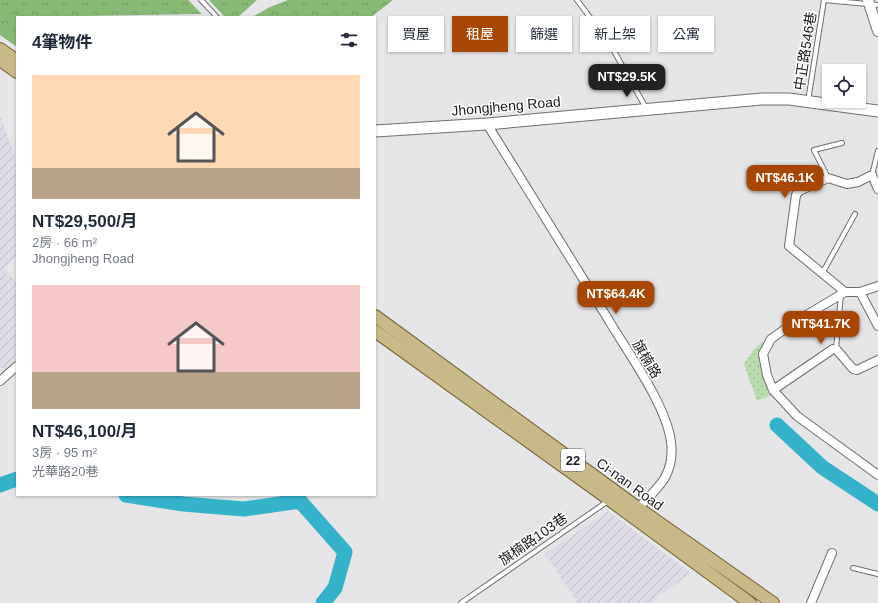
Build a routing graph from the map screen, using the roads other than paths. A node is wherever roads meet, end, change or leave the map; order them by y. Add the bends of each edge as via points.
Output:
1 (201, 0) edge
2 (577, 0) edge
3 (872, 3) edge
4 (216, 16) edge
5 (878, 31) edge
6 (0, 49) edge
7 (0, 60) edge
8 (16, 60) edge
9 (16, 71) edge
10 (808, 102) junction
11 (646, 108) junction
12 (878, 112) edge
13 (487, 124) junction
14 (376, 132) edge
15 (842, 143) dead end
16 (878, 152) edge
17 (872, 175) junction
18 (828, 178) junction
19 (878, 189) edge
20 (855, 214) dead end
21 (823, 272) junction
22 (878, 286) edge
23 (860, 292) junction
24 (843, 294) junction
25 (376, 317) edge
26 (878, 326) edge
27 (376, 332) edge
28 (836, 349) junction
29 (878, 360) edge
30 (16, 367) edge
31 (0, 381) edge
32 (774, 390) junction
33 (878, 475) edge
34 (614, 497) junction
35 (638, 508) junction
36 (832, 553) dead end
37 (853, 568) dead end
38 (878, 574) edge
39 (462, 602) edge
40 (750, 603) edge
41 (773, 603) edge
42 (811, 603) edge

1 - 4 lane
2 - 11 lane via 610,44
3 - 5 street
3 - 10 lane, 中正路546巷 via 824,0
6 - 8 main road
7 - 9 main road
10 - 11 main road, Jhongjheng Road via 762,99
10 - 12 main road, Jhongjheng Road
11 - 13 main road, Jhongjheng Road
13 - 14 main road, Jhongjheng Road
13 - 35 street, 旗楠路 via 665,416 671,443 670,471 660,486
15 - 18 lane via 814,150
16 - 17 lane
17 - 18 street via 847,184
17 - 19 street
18 - 21 street via 803,188 796,195 789,242 791,248
20 - 21 lane
21 - 24 street
22 - 23 street
23 - 24 street
23 - 26 street
24 - 28 lane
24 - 32 street via 771,339 763,354 767,376
25 - 34 main road, Ci-nan Road / 22
27 - 34 main road, Ci-nan Road / 22
28 - 29 street via 853,369 860,369
28 - 32 street
30 - 31 street
32 - 33 street via 797,416
34 - 35 main road, Ci-nan Road / 22
34 - 39 lane, 旗楠路103巷
34 - 40 main road, Ci-nan Road / 22
35 - 41 main road, Ci-nan Road / 22
36 - 42 street
37 - 38 lane

